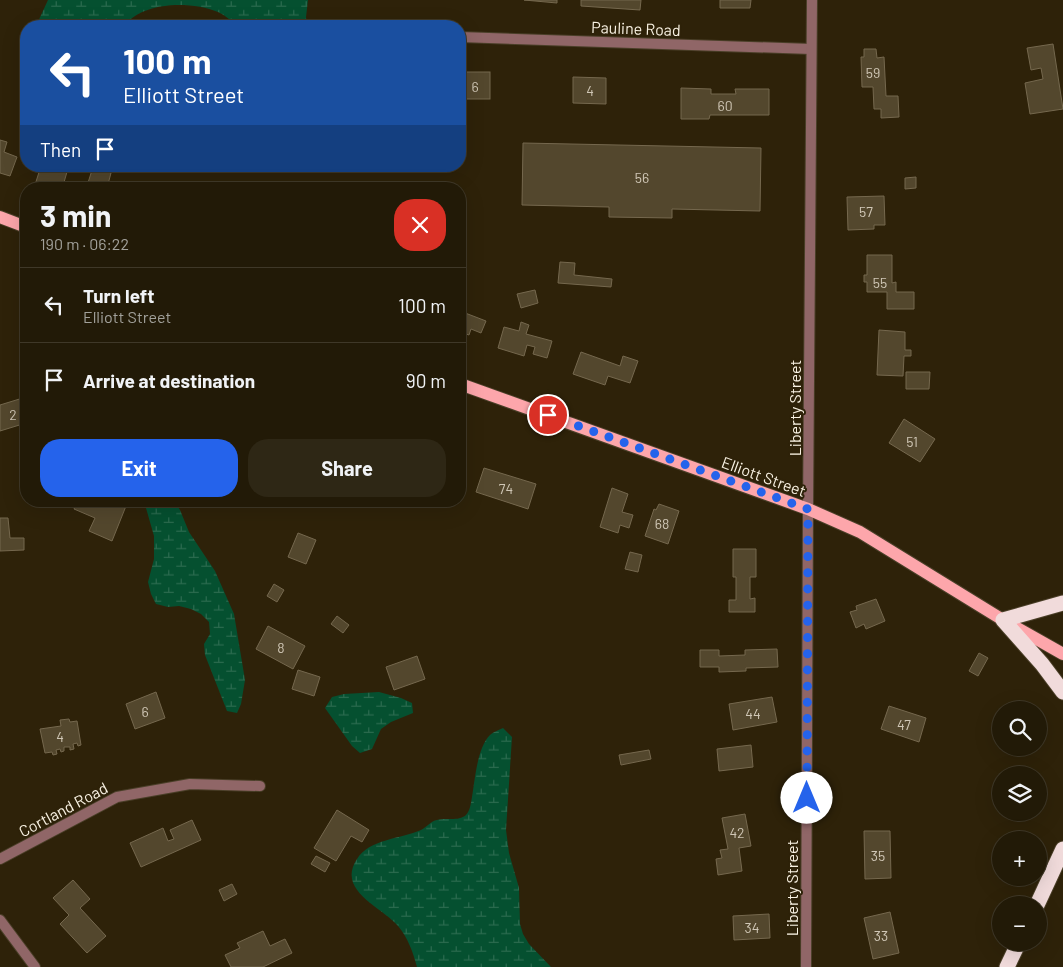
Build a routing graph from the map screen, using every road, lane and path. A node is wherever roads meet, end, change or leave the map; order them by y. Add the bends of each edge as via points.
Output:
1 (812, 0) edge
2 (466, 37) edge
3 (811, 49) junction
4 (0, 218) edge
5 (20, 225) edge
6 (466, 386) edge
7 (808, 509) junction
8 (1063, 603) edge
9 (1003, 620) junction
10 (1063, 654) edge
11 (1063, 692) edge
12 (260, 786) dead end
13 (1063, 849) edge
14 (0, 859) edge
15 (1041, 896) edge
16 (0, 920) edge
17 (1015, 951) edge
18 (35, 967) edge
19 (806, 967) edge
20 (1007, 967) edge

1 - 3 street, Liberty Street
2 - 3 street, Pauline Road
3 - 7 street, Liberty Street
4 - 5 main road
6 - 7 main road, Elliott Street
7 - 9 main road, Elliott Street via 860,532
7 - 19 street, Liberty Street
8 - 9 highway
9 - 10 main road, Elliott Street
9 - 11 highway
12 - 14 street, Cortland Road via 190,784 117,797
13 - 15 highway
16 - 18 street
17 - 20 highway

